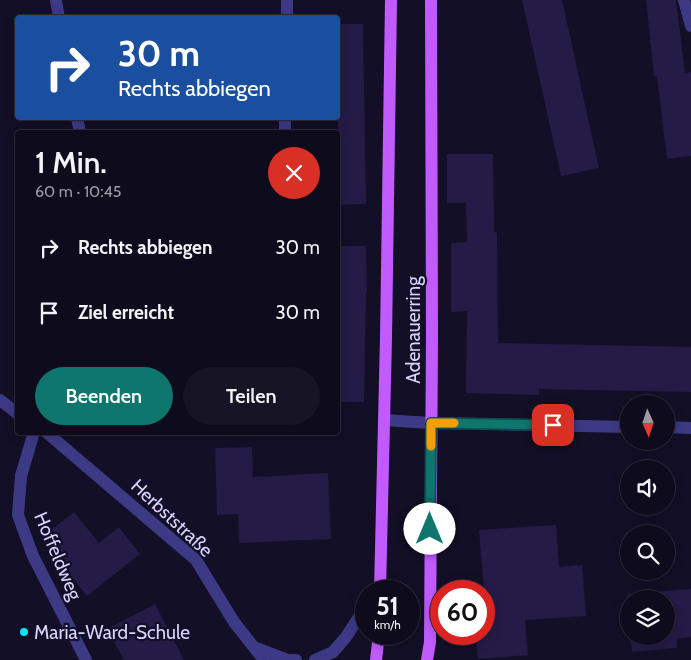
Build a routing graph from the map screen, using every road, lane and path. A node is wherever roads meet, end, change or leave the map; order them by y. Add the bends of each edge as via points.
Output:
1 (56, 0) edge
2 (287, 0) edge
3 (391, 0) edge
4 (432, 0) edge
5 (684, 0) edge
6 (58, 15) edge
7 (287, 15) edge
8 (691, 26) edge
9 (0, 400) edge
10 (15, 412) edge
11 (384, 420) junction
12 (431, 423) junction
13 (620, 426) edge
14 (675, 427) edge
15 (691, 428) edge
16 (33, 435) edge
17 (50, 435) edge
18 (379, 580) edge
19 (355, 623) edge
20 (378, 645) edge
21 (254, 647) junction
22 (86, 660) edge
23 (264, 660) edge
24 (296, 660) edge
25 (315, 660) edge
26 (376, 660) edge
27 (427, 660) edge

1 - 6 street
2 - 7 street
3 - 11 main road, Adenauerring
4 - 12 main road, Adenauerring
5 - 8 street
9 - 10 street
11 - 12 street
11 - 18 main road, Adenauerring
12 - 13 street
12 - 27 main road, Adenauerring via 430,642
14 - 15 street
16 - 22 street, Hoffeldweg via 21,476 18,515 33,556
17 - 21 street, Herbststraße via 196,560 234,622
19 - 25 street via 333,652
20 - 26 main road
21 - 23 street, Herbststraße
21 - 24 street

